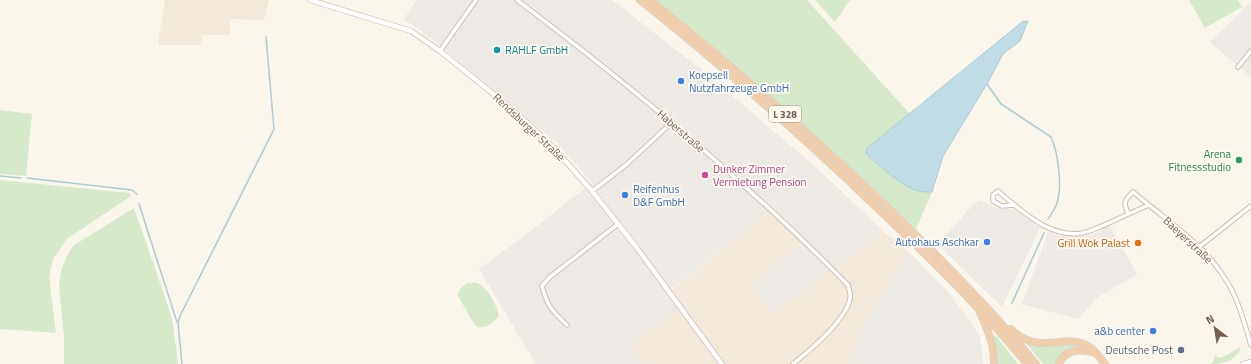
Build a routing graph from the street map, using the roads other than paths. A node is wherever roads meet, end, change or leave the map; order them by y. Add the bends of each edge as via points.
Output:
1 (310, 0) edge
2 (476, 0) edge
3 (517, 0) edge
4 (640, 0) edge
5 (650, 0) edge
6 (440, 51) junction
7 (1251, 51) edge
8 (1238, 67) dead end
9 (671, 123) junction
10 (592, 191) junction
11 (1015, 205) junction
12 (1149, 205) junction
13 (1251, 206) edge
14 (1128, 213) junction
15 (618, 224) junction
16 (1199, 247) junction
17 (976, 306) junction
18 (989, 309) junction
19 (567, 325) dead end
20 (1251, 345) edge
21 (1096, 354) junction
22 (1251, 362) edge
23 (722, 364) edge
24 (793, 364) edge
25 (994, 364) edge
26 (1027, 364) edge
27 (1036, 364) edge
28 (1059, 364) edge
29 (1105, 364) edge
30 (1243, 364) edge

1 - 6 street, Rendsburger Straße via 411,32
2 - 6 street
3 - 9 street, Haberstraße via 573,42
4 - 17 highway, L 328 via 794,130
5 - 18 highway, L 328 via 745,77 822,146 915,233
6 - 10 street, Rendsburger Straße via 502,101 554,148
7 - 8 street
9 - 10 street via 626,165
9 - 24 street, Haberstraße via 771,210 848,285 851,296 847,309 820,342
10 - 15 street, Rendsburger Straße
11 - 11 street via 998,190 993,195 993,201 1002,206
11 - 14 street via 1043,225 1070,234 1091,231
12 - 14 street
12 - 14 street, Baeyerstraße via 1133,192 1125,199 1124,204
12 - 16 street, Baeyerstraße
13 - 16 street
15 - 19 street via 542,286 553,312
15 - 23 street, Rendsburger Straße
16 - 20 street, Baeyerstraße via 1224,276 1243,318
17 - 25 highway via 991,336
17 - 26 highway, L 328
18 - 21 highway via 1015,333 1032,342 1080,342 1089,346
18 - 27 highway, L 328
21 - 28 highway via 1078,350 1069,353
21 - 29 highway
22 - 30 street

